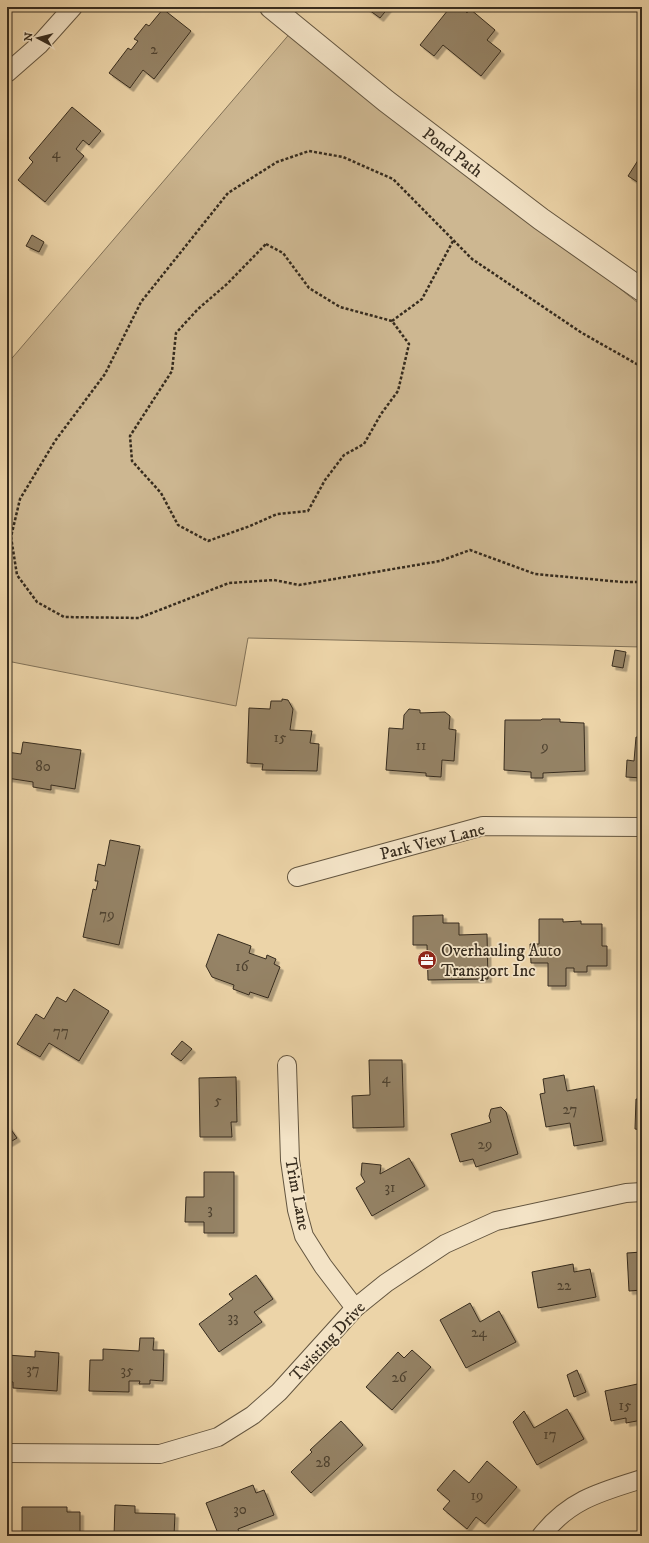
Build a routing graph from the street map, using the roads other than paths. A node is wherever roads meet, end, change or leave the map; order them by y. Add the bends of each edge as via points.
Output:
1 (73, 7) edge
2 (271, 7) edge
3 (7, 74) edge
4 (642, 290) edge
5 (642, 827) edge
6 (297, 877) dead end
7 (287, 1065) dead end
8 (642, 1192) edge
9 (356, 1308) junction
10 (7, 1453) edge
11 (642, 1479) edge
12 (541, 1536) edge

1 - 3 street via 39,45
2 - 4 street, Pond Path via 386,101 542,219
5 - 6 street, Park View Lane via 483,826
7 - 9 street, Trim Lane via 290,1160 297,1210 304,1236
8 - 9 street, Twisting Drive via 626,1193 496,1221 445,1244 386,1283
9 - 10 street, Twisting Drive via 279,1392 253,1415 218,1437 160,1454
11 - 12 street via 588,1497 550,1524

